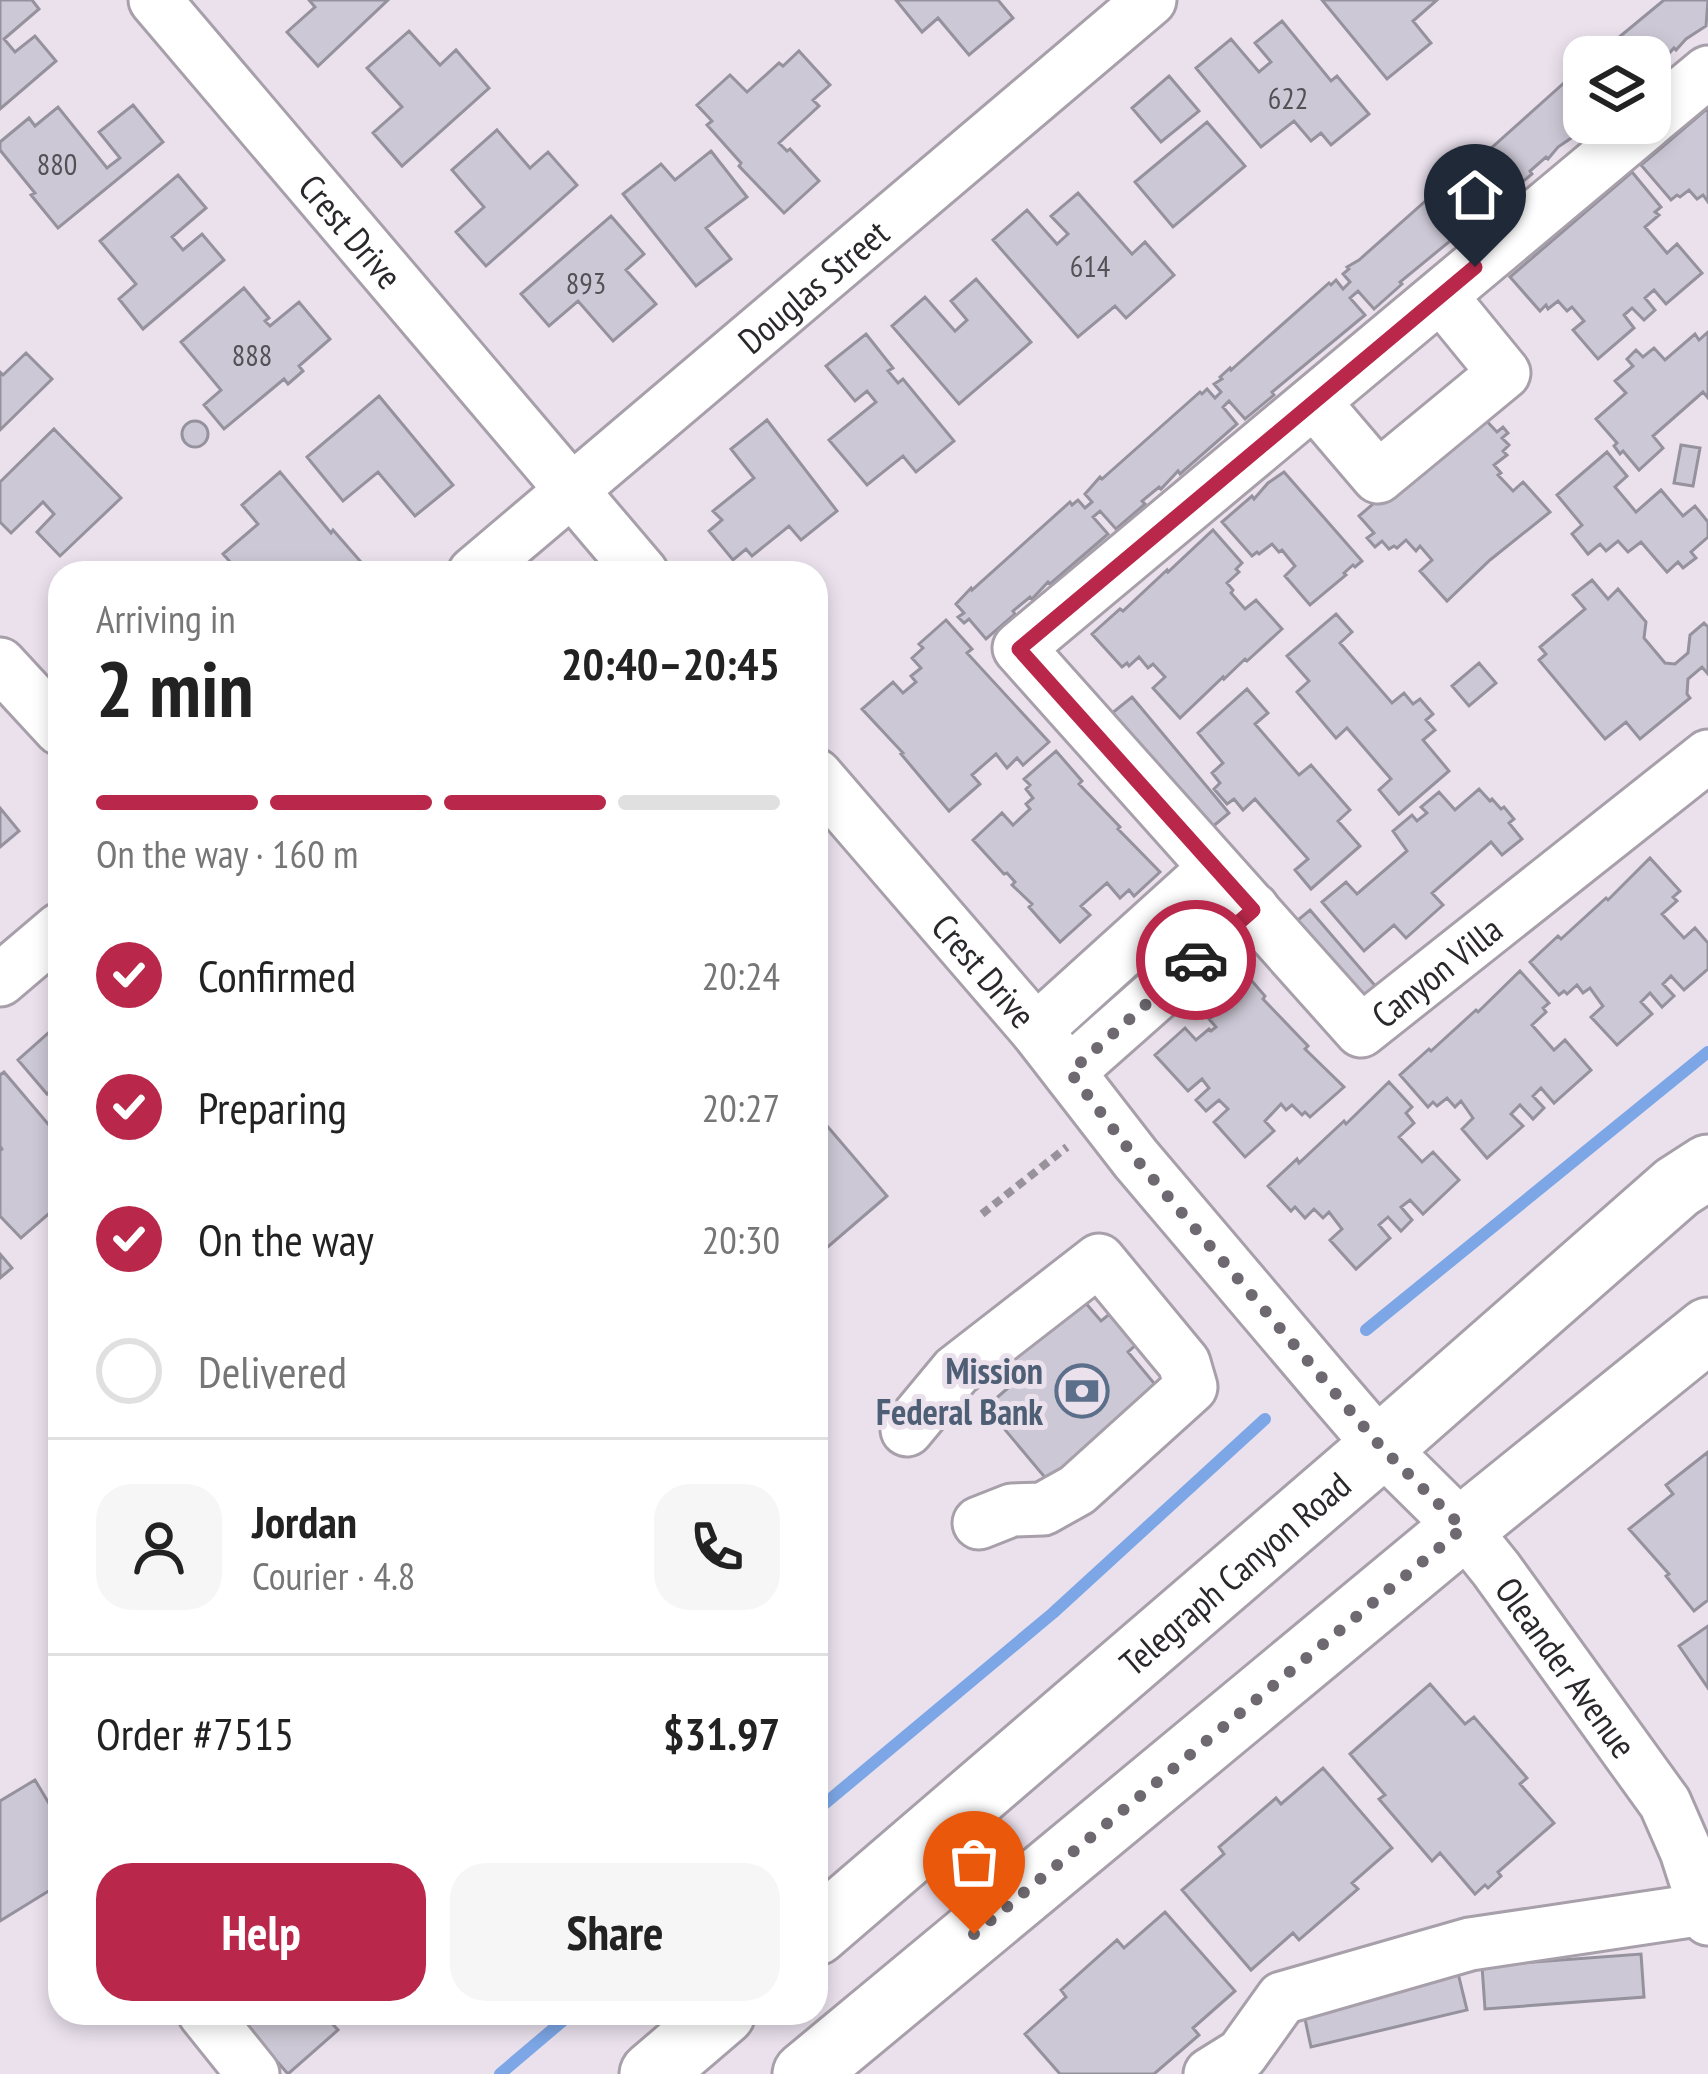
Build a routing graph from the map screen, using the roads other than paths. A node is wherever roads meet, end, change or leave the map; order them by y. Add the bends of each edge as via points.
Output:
1 (155, 0) edge
2 (1150, 0) edge
3 (1708, 72) edge
4 (1671, 103) edge
5 (1622, 144) edge
6 (1441, 296) junction
7 (1314, 402) junction
8 (570, 490) junction
9 (488, 561) edge
10 (631, 561) edge
11 (0, 664) edge
12 (48, 716) edge
13 (1702, 775) edge
14 (828, 789) edge
15 (1215, 868) junction
16 (1253, 910) junction
17 (48, 939) edge
18 (0, 980) edge
19 (1036, 1030) junction
20 (1070, 1072) junction
21 (1708, 1167) edge
22 (1708, 1330) edge
23 (907, 1430) dead end
24 (1381, 1447) junction
25 (979, 1523) dead end
26 (1463, 1528) junction
27 (1697, 1847) edge
28 (1706, 1914) edge
29 (828, 1923) edge
30 (214, 2025) edge
31 (709, 2025) edge
32 (253, 2074) edge
33 (652, 2074) edge
34 (805, 2074) edge
35 (1210, 2074) edge

1 - 8 street, Crest Drive
2 - 8 street, Douglas Street
3 - 4 street, Canyon Villa
5 - 6 street, Canyon Villa
6 - 7 street, Canyon Villa
6 - 7 street via 1504,374 1378,476
7 - 15 street, Canyon Villa via 1019,649
8 - 9 street, Douglas Street
8 - 10 street, Crest Drive
11 - 12 street
13 - 16 street, Canyon Villa via 1361,1031
14 - 19 street, Crest Drive
15 - 16 street, Canyon Villa
15 - 19 street
16 - 20 street
17 - 18 street
19 - 20 street, Crest Drive
20 - 24 street, Crest Drive
21 - 24 main road, Telegraph Canyon Road
22 - 26 main road
23 - 25 street via 956,1371 1099,1260 1184,1363 1191,1387 1076,1490 1043,1509
24 - 26 street, Oleander Avenue
24 - 29 main road, Telegraph Canyon Road
26 - 27 street, Oleander Avenue
26 - 34 main road
27 - 28 street, Oleander Avenue
28 - 35 street via 1470,1945 1282,1998 1242,2054
30 - 32 street
31 - 33 main road

